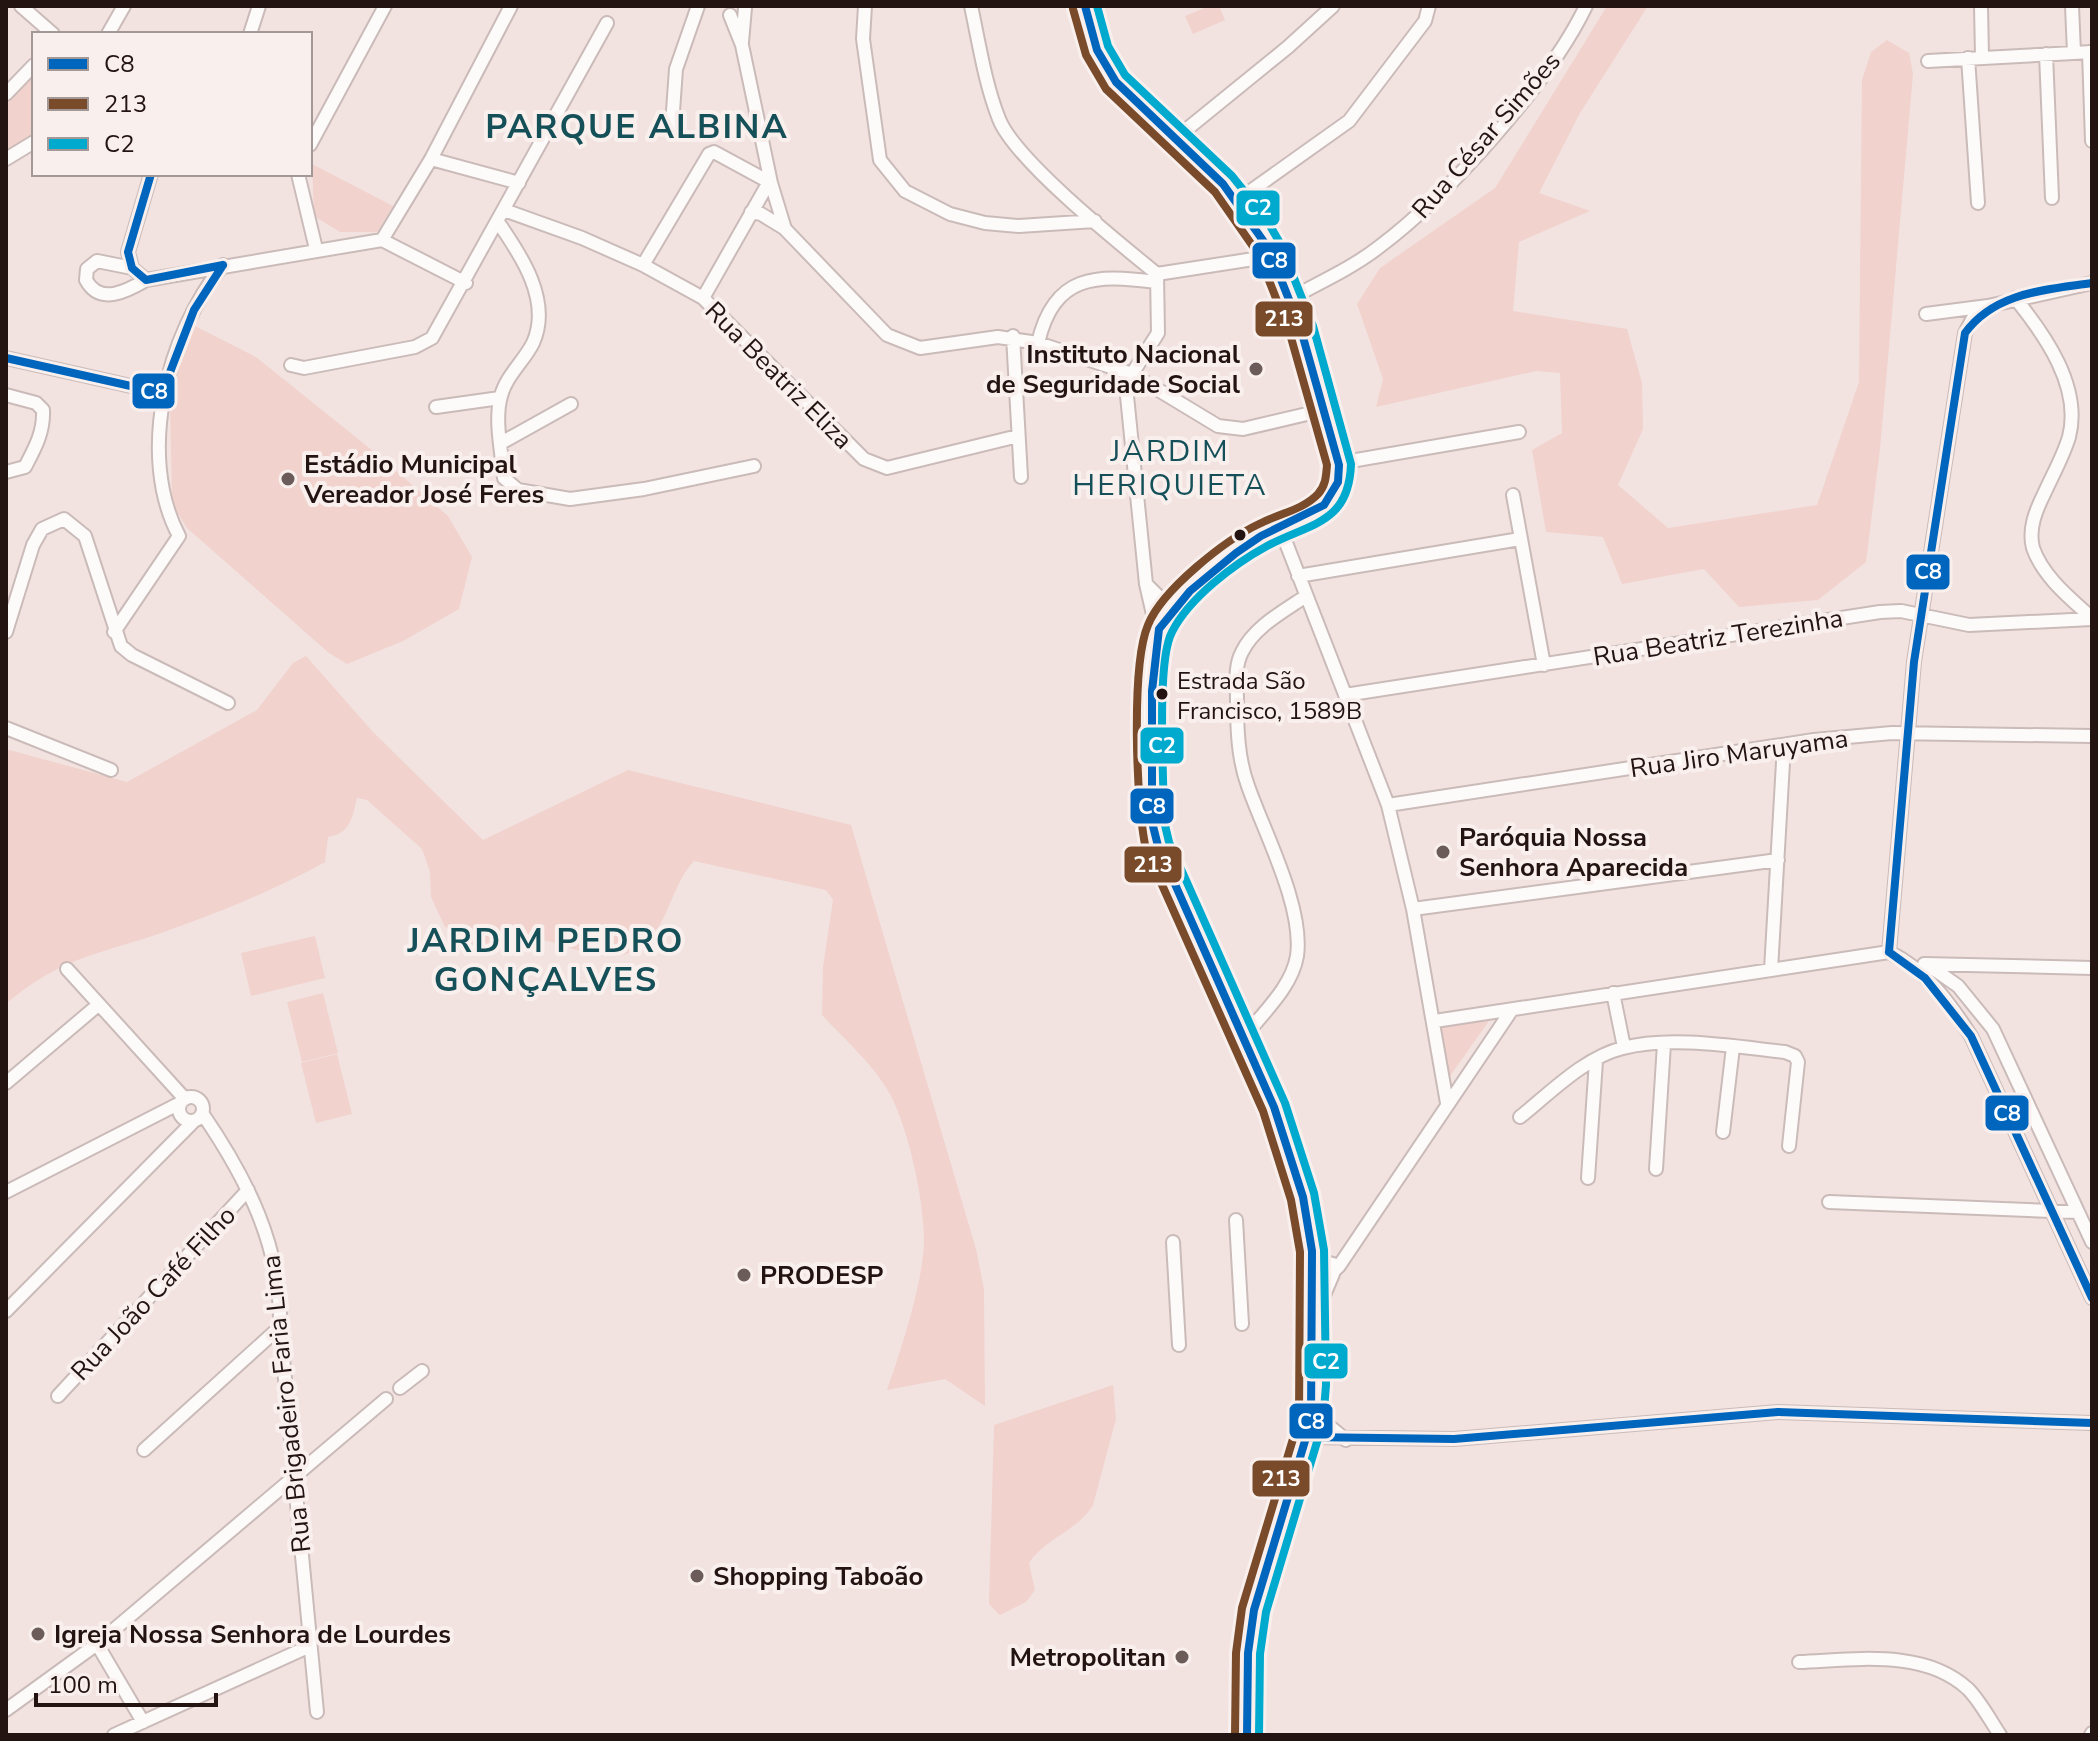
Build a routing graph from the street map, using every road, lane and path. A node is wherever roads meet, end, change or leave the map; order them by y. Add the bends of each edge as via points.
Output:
1 (21, 6) edge
2 (124, 6) edge
3 (259, 6) edge
4 (385, 6) edge
5 (511, 6) edge
6 (698, 6) edge
7 (865, 6) edge
8 (971, 6) edge
9 (1085, 6) edge
10 (1333, 6) edge
11 (1429, 6) edge
12 (1586, 6) edge
13 (1981, 6) edge
14 (2072, 6) edge
15 (746, 7) edge
16 (726, 10) edge
17 (607, 23) dead end
18 (51, 32) edge
19 (109, 32) edge
20 (251, 32) edge
21 (742, 45) junction
22 (2090, 52) edge
23 (2074, 53) junction
24 (2046, 54) junction
25 (1982, 57) junction
26 (1968, 58) junction
27 (1928, 61) dead end
28 (32, 67) edge
29 (6, 94) edge
30 (2091, 108) edge
31 (672, 125) dead end
32 (1176, 138) junction
33 (312, 141) edge
34 (2092, 141) edge
35 (32, 143) edge
36 (6, 159) edge
37 (431, 159) junction
38 (150, 176) edge
39 (298, 176) edge
40 (519, 183) junction
41 (771, 183) junction
42 (2052, 198) dead end
43 (1238, 200) junction
44 (1978, 203) dead end
45 (504, 210) junction
46 (751, 212) junction
47 (1095, 221) junction
48 (498, 222) junction
49 (785, 229) junction
50 (382, 240) junction
51 (316, 249) junction
52 (1273, 256) junction
53 (223, 265) junction
54 (643, 265) junction
55 (132, 268) junction
56 (1157, 278) junction
57 (146, 280) junction
58 (466, 283) junction
59 (2092, 283) edge
60 (703, 298) junction
61 (2015, 298) junction
62 (1289, 299) junction
63 (1988, 306) junction
64 (1926, 314) dead end
65 (1013, 336) junction
66 (1038, 343) junction
67 (6, 358) edge
68 (291, 365) dead end
69 (1132, 374) junction
70 (162, 393) junction
71 (6, 395) edge
72 (500, 398) junction
73 (571, 404) dead end
74 (436, 407) dead end
75 (1324, 410) junction
76 (1519, 432) dead end
77 (1018, 436) junction
78 (501, 443) junction
79 (1339, 463) junction
80 (754, 466) dead end
81 (6, 472) edge
82 (1021, 477) dead end
83 (1513, 495) dead end
84 (1281, 530) junction
85 (1520, 539) junction
86 (1298, 576) junction
87 (1146, 584) junction
88 (1306, 596) junction
89 (1176, 605) junction
90 (1923, 616) junction
91 (2092, 619) edge
92 (6, 632) edge
93 (114, 632) junction
94 (1157, 632) junction
95 (1544, 665) junction
96 (1345, 695) junction
97 (228, 703) dead end
98 (6, 728) edge
99 (1906, 735) junction
100 (2092, 736) edge
101 (1784, 745) junction
102 (111, 770) dead end
103 (1388, 805) junction
104 (1778, 860) junction
105 (1413, 909) junction
106 (1889, 952) junction
107 (1924, 968) junction
108 (2092, 968) edge
109 (67, 969) dead end
110 (1771, 970) junction
111 (1613, 993) junction
112 (98, 1005) junction
113 (1511, 1011) junction
114 (1979, 1012) junction
115 (1435, 1021) junction
116 (1963, 1023) junction
117 (1244, 1037) junction
118 (1664, 1044) junction
119 (1624, 1047) junction
120 (1733, 1047) junction
121 (1596, 1061) junction
122 (6, 1083) edge
123 (183, 1101) junction
124 (1447, 1103) junction
125 (202, 1113) junction
126 (1520, 1117) dead end
127 (192, 1123) junction
128 (1723, 1132) dead end
129 (1789, 1146) dead end
130 (1656, 1169) dead end
131 (1588, 1178) dead end
132 (248, 1190) junction
133 (6, 1192) edge
134 (1829, 1202) dead end
135 (2052, 1210) junction
136 (2078, 1212) junction
137 (1236, 1220) dead end
138 (1173, 1242) dead end
139 (2092, 1242) edge
140 (1312, 1251) junction
141 (1337, 1270) junction
142 (1314, 1282) junction
143 (2092, 1298) edge
144 (6, 1311) edge
145 (1314, 1319) junction
146 (1242, 1324) dead end
147 (280, 1327) junction
148 (1179, 1345) dead end
149 (422, 1371) dead end
150 (400, 1388) dead end
151 (58, 1396) dead end
152 (386, 1399) dead end
153 (1313, 1404) junction
154 (2092, 1423) edge
155 (1306, 1437) junction
156 (1346, 1440) junction
157 (144, 1450) dead end
158 (295, 1476) junction
159 (97, 1644) junction
160 (310, 1646) junction
161 (1799, 1662) dead end
162 (6, 1710) edge
163 (317, 1712) dead end
164 (143, 1722) junction
165 (114, 1735) edge
166 (1247, 1735) edge
167 (2000, 1735) edge

1 - 18 street
2 - 19 street
3 - 20 street
4 - 33 street
5 - 37 street
6 - 31 street via 676,69
7 - 47 street via 863,39 880,160 905,191 950,214 1019,226
8 - 47 street via 1000,121 1012,141
9 - 32 main road via 1103,65
10 - 32 street
11 - 43 street via 1425,21 1349,121
12 - 62 street, Rua César Simões via 1554,60 1445,187 1378,249
13 - 25 street
14 - 23 street
15 - 16 street via 739,14
15 - 21 street
16 - 21 street
17 - 40 street
21 - 41 street
22 - 23 street
22 - 30 street
23 - 24 street
24 - 25 street
24 - 42 street
25 - 26 street
26 - 27 street
26 - 44 street
28 - 29 street
30 - 34 street
32 - 43 main road
35 - 36 street
37 - 40 street
37 - 50 street
38 - 55 street via 128,252
39 - 51 street
40 - 45 street
41 - 46 street
41 - 49 street
41 - 54 street via 709,154
43 - 52 main road
45 - 48 street
45 - 54 street, Rua Beatriz Eliza
46 - 49 street
46 - 60 street
47 - 56 street
48 - 58 street
48 - 72 street via 531,280 539,322
49 - 65 street via 869,318 901,343 931,348
50 - 51 street
50 - 58 street
51 - 53 street
52 - 56 street
52 - 62 main road
53 - 57 street
53 - 70 street via 179,345
54 - 60 street, Rua Beatriz Eliza
55 - 57 street
55 - 57 street via 97,261 87,269 86,280 97,292 114,295
56 - 66 street via 1083,281 1057,297
56 - 69 street via 1158,333
58 - 68 street via 424,344 304,368
59 - 61 street
60 - 77 street, Rua Beatriz Eliza via 874,466 900,465
61 - 63 street
61 - 91 street via 2062,370 2072,412 2069,437 2032,526 2033,546 2043,567
62 - 75 main road
63 - 64 street
63 - 90 street via 1965,333
65 - 66 street
65 - 77 street
66 - 69 street
67 - 70 street
69 - 75 street via 1230,429
69 - 87 street via 1128,416
70 - 93 street via 164,499 179,536
71 - 81 street via 36,403 43,421 25,467
72 - 74 street
72 - 78 street
73 - 78 street
75 - 79 main road
76 - 79 street
77 - 82 street
78 - 80 street via 504,478 518,490 570,499
79 - 84 main road via 1336,488 1327,503 1318,513
83 - 85 street
84 - 86 street
84 - 89 main road via 1228,559
85 - 86 street
85 - 95 street
86 - 88 street
87 - 89 street
87 - 94 street
88 - 96 street
88 - 117 street via 1249,642 1237,669 1246,782 1282,873 1297,942 1282,990
89 - 94 main road
90 - 91 street, Rua Beatriz Terezinha via 1969,625
90 - 95 street, Rua Beatriz Terezinha via 1880,612
90 - 99 street
92 - 93 street via 33,545 42,529 64,519 85,536
93 - 97 street via 132,655
94 - 117 main road via 1152,822 1164,862
95 - 96 street, Rua Beatriz Terezinha
96 - 103 street
98 - 102 street
99 - 100 street, Rua Jiro Maruyama
99 - 101 street, Rua Jiro Maruyama
99 - 106 street
101 - 103 street, Rua Jiro Maruyama
101 - 104 street
103 - 105 street
104 - 105 street
104 - 110 street
105 - 115 street
106 - 107 street
106 - 110 street
107 - 108 street via 1951,962
107 - 114 street via 1958,986
107 - 116 street
109 - 112 street
110 - 111 street
111 - 113 street
111 - 119 street
112 - 122 street
112 - 123 street
113 - 115 street
113 - 124 street
114 - 116 street
114 - 136 street via 1993,1029
115 - 124 street
116 - 135 street
117 - 140 main road via 1292,1160
118 - 119 street
118 - 120 street
118 - 130 street
119 - 121 street
120 - 128 street
120 - 129 street via 1785,1052 1798,1062
121 - 126 street
121 - 131 street
123 - 125 street, Rua Brigadeiro Faria Lima via 199,1102
123 - 127 street via 181,1115
123 - 133 street
124 - 141 street
125 - 127 street
125 - 132 street, Rua Brigadeiro Faria Lima
127 - 144 street
132 - 147 street, Rua Brigadeiro Faria Lima via 273,1255
132 - 151 street, Rua João Café Filho
134 - 135 street
135 - 136 street
135 - 143 street
136 - 139 street
137 - 146 street
138 - 148 street
140 - 141 street
140 - 142 main road
141 - 142 street
141 - 145 street
142 - 145 main road
145 - 153 main road
147 - 157 street
147 - 158 street, Rua Brigadeiro Faria Lima
149 - 150 street
152 - 158 street
153 - 155 main road
153 - 156 street via 1324,1422
154 - 156 street via 1778,1412 1454,1439
155 - 156 street
155 - 166 main road via 1254,1610
158 - 159 street
158 - 160 street, Rua Brigadeiro Faria Lima
159 - 162 street
159 - 164 street
160 - 163 street, Rua Brigadeiro Faria Lima
160 - 164 street
161 - 167 street via 1905,1661 1937,1670 1970,1691
164 - 165 street

